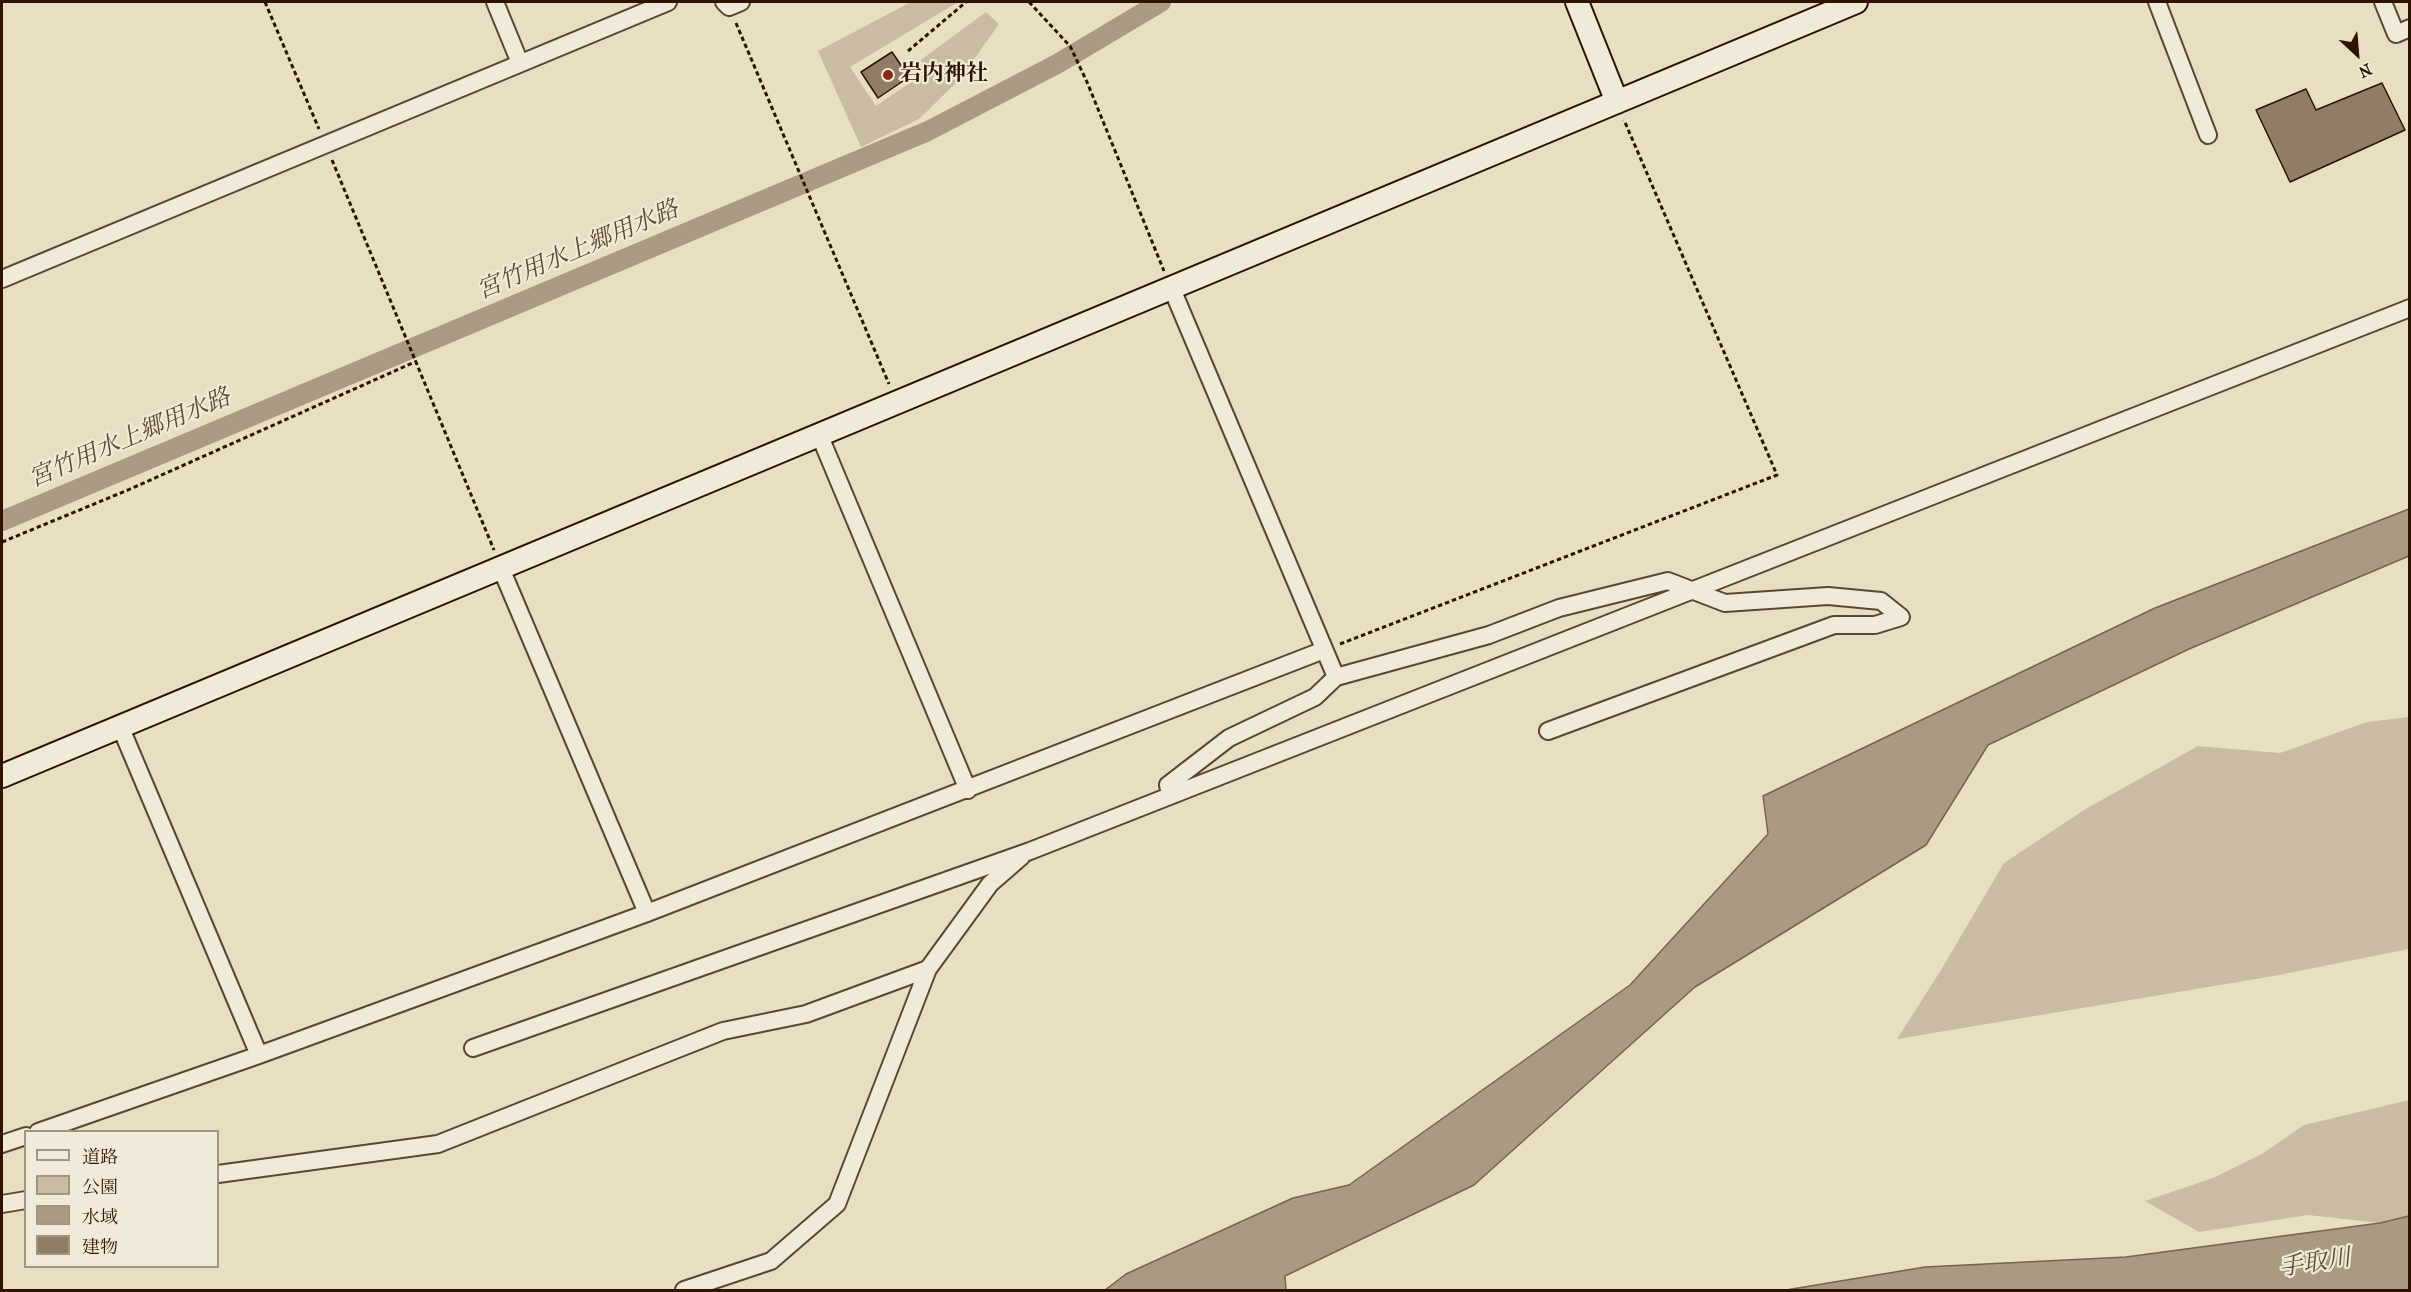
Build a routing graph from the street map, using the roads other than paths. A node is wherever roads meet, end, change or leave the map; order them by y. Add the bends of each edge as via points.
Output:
1 (495, 2) edge
2 (668, 2) edge
3 (1577, 2) edge
4 (1856, 2) edge
5 (2157, 2) edge
6 (2382, 2) edge
7 (2409, 28) edge
8 (520, 63) junction
9 (1617, 102) junction
10 (2208, 135) dead end
11 (2, 279) edge
12 (1172, 289) junction
13 (2409, 308) edge
14 (819, 434) junction
15 (500, 566) junction
16 (1691, 591) junction
17 (1324, 650) junction
18 (1336, 677) junction
19 (120, 726) junction
20 (1548, 731) dead end
21 (2, 776) edge
22 (968, 790) junction
23 (1170, 795) junction
24 (1030, 851) junction
25 (646, 913) junction
26 (928, 969) junction
27 (473, 1048) dead end
28 (259, 1055) junction
29 (41, 1130) edge
30 (24, 1137) edge
31 (2, 1144) edge
32 (219, 1174) edge
33 (24, 1200) edge
34 (2, 1204) edge
35 (684, 1290) edge

1 - 8 street
2 - 8 street
3 - 9 street
4 - 9 street
5 - 10 street
6 - 7 street via 2396,33
8 - 11 street
9 - 12 street
12 - 14 street
12 - 17 street
13 - 16 street
14 - 15 street
14 - 22 street
15 - 19 street
15 - 25 street
16 - 18 street via 1668,581 1559,608 1489,635
16 - 20 street via 1725,603 1828,596 1881,601 1901,617 1875,625 1834,625
16 - 23 street
17 - 18 street
17 - 22 street
18 - 23 street via 1315,697 1229,738 1168,785
19 - 21 street
19 - 28 street
22 - 25 street
23 - 24 street
24 - 26 street via 990,884
24 - 27 street
25 - 28 street
26 - 32 street via 806,1014 723,1031 438,1144
26 - 35 street via 837,1204 771,1261
28 - 29 street
30 - 31 street
33 - 34 street

